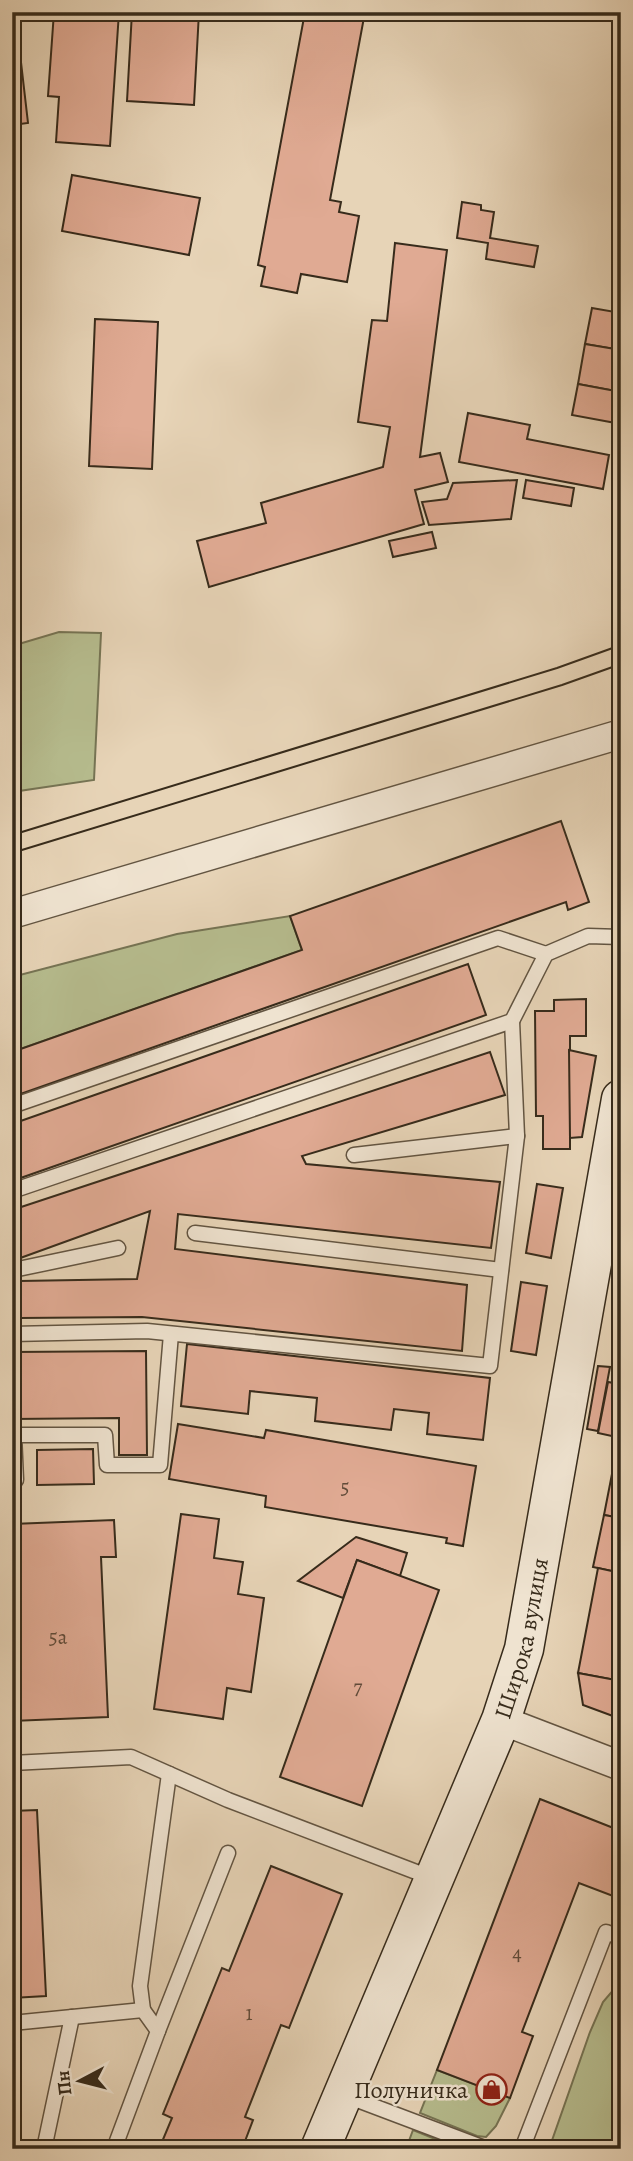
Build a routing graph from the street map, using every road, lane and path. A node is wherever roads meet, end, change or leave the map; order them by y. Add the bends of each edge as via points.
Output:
1 (621, 734) edge
2 (12, 914) edge
3 (621, 937) edge
4 (546, 954) junction
5 (512, 1021) junction
6 (12, 1106) edge
7 (619, 1112) edge
8 (517, 1136) junction
9 (354, 1155) dead end
10 (12, 1191) edge
11 (195, 1233) dead end
12 (118, 1248) dead end
13 (501, 1270) junction
14 (12, 1273) edge
15 (12, 1334) edge
16 (171, 1334) junction
17 (16, 1480) dead end
18 (501, 1720) junction
19 (12, 1763) edge
20 (621, 1766) edge
21 (169, 1774) junction
22 (228, 1853) dead end
23 (433, 1878) junction
24 (621, 1938) edge
25 (143, 2010) junction
26 (72, 2017) junction
27 (12, 2024) edge
28 (158, 2031) junction
29 (341, 2094) junction
30 (44, 2149) edge
31 (114, 2149) edge
32 (320, 2149) edge
33 (487, 2149) edge
34 (523, 2149) edge

1 - 2 street
3 - 4 lane via 588,936
4 - 5 lane
4 - 6 lane via 498,938
5 - 8 lane
5 - 10 lane
7 - 18 street, Широка вулиця via 524,1649
8 - 9 lane
8 - 13 lane
11 - 13 lane
12 - 14 lane
13 - 16 lane via 490,1366
15 - 16 lane
16 - 17 lane via 160,1465 107,1465 105,1435 14,1436
18 - 20 street
18 - 23 street, Широка вулиця
19 - 21 lane via 131,1757
21 - 23 lane
21 - 25 lane via 140,1986
22 - 28 lane
23 - 29 street, Широка вулиця
24 - 34 lane via 606,1933
25 - 26 lane
25 - 28 lane
26 - 27 lane
26 - 30 lane
28 - 31 lane
29 - 32 street, Широка вулиця
29 - 33 lane

